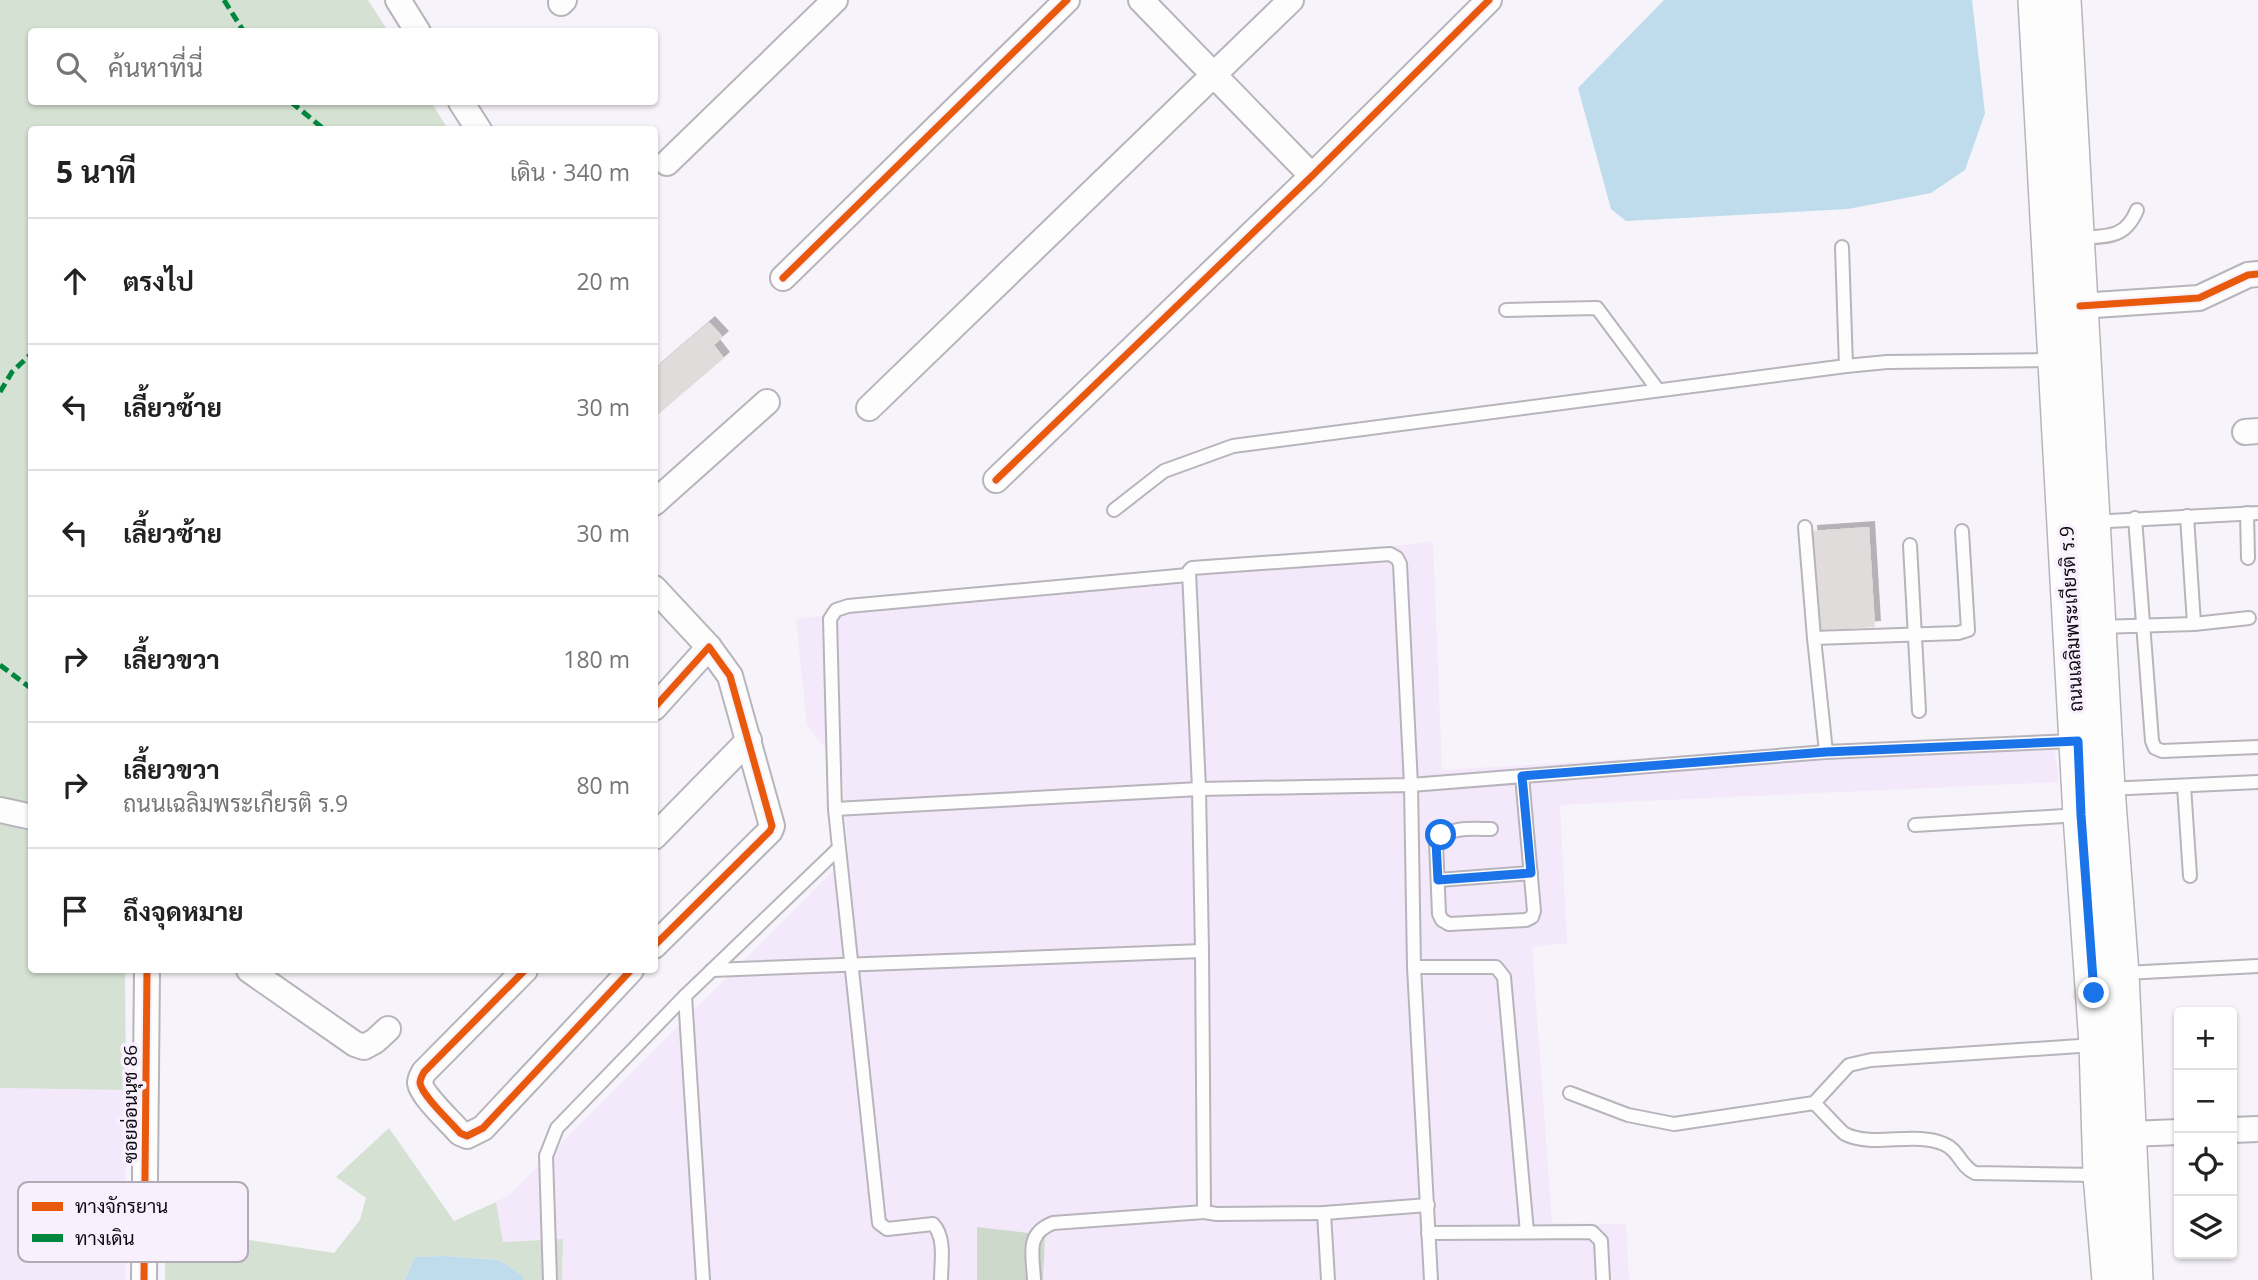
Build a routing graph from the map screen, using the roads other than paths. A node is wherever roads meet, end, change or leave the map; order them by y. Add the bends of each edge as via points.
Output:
1 (398, 0) edge
2 (835, 0) edge
3 (1067, 0) edge
4 (1142, 0) edge
5 (1290, 0) edge
6 (1489, 0) edge
7 (2036, 0) edge
8 (2063, 0) edge
9 (416, 28) edge
10 (1216, 74) junction
11 (463, 105) edge
12 (476, 126) edge
13 (667, 163) dead end
14 (1312, 176) junction
15 (2137, 210) dead end
16 (2076, 239) junction
17 (1842, 247) dead end
18 (2258, 274) edge
19 (783, 278) dead end
20 (2080, 306) junction
21 (1506, 310) dead end
22 (2057, 360) junction
23 (1846, 366) junction
24 (1658, 390) junction
25 (767, 402) dead end
26 (869, 408) dead end
27 (996, 480) dead end
28 (658, 499) edge
29 (1114, 510) dead end
30 (2253, 513) edge
31 (2188, 516) junction
32 (2135, 518) junction
33 (2109, 521) dead end
34 (1805, 527) dead end
35 (1962, 531) dead end
36 (1910, 545) dead end
37 (2248, 558) dead end
38 (1188, 576) junction
39 (658, 592) edge
40 (2249, 618) dead end
41 (2194, 624) junction
42 (2145, 625) junction
43 (2098, 626) junction
44 (1916, 635) junction
45 (1814, 638) junction
46 (709, 647) junction
47 (658, 704) edge
48 (1919, 711) dead end
49 (749, 740) junction
50 (2078, 741) junction
51 (2258, 747) edge
52 (1826, 752) junction
53 (1522, 776) junction
54 (2258, 782) edge
55 (1410, 785) junction
56 (2184, 786) junction
57 (1199, 789) junction
58 (2107, 789) junction
59 (835, 809) junction
60 (0, 810) edge
61 (2081, 815) junction
62 (28, 816) edge
63 (1915, 825) dead end
64 (1491, 829) dead end
65 (658, 833) edge
66 (839, 848) junction
67 (1531, 873) junction
68 (2190, 876) dead end
69 (1438, 880) junction
70 (658, 942) edge
71 (1202, 951) junction
72 (851, 965) junction
73 (2258, 966) edge
74 (1414, 967) junction
75 (712, 970) junction
76 (147, 973) edge
77 (253, 973) edge
78 (522, 973) edge
79 (628, 973) edge
80 (2121, 974) junction
81 (685, 996) junction
82 (388, 1029) dead end
83 (2097, 1045) junction
84 (1570, 1093) dead end
85 (1814, 1103) junction
86 (2258, 1129) edge
87 (2237, 1130) edge
88 (2174, 1132) edge
89 (2129, 1134) junction
90 (2101, 1175) junction
91 (146, 1182) edge
92 (1428, 1205) junction
93 (1204, 1212) junction
94 (1324, 1213) junction
95 (1527, 1232) junction
96 (1428, 1233) junction
97 (145, 1262) edge
98 (145, 1280) edge
99 (550, 1280) edge
100 (703, 1280) edge
101 (941, 1280) edge
102 (1034, 1280) edge
103 (1328, 1280) edge
104 (1431, 1280) edge
105 (1603, 1280) edge
106 (2110, 1280) edge
107 (2135, 1280) edge

1 - 9 street
2 - 13 street
3 - 19 street
4 - 10 street
5 - 10 street
6 - 14 street
7 - 22 main road, ถนนเฉลิมพระเกียรติ ร.9
8 - 16 main road, ถนนเฉลิมพระเกียรติ ร.9
10 - 14 street
10 - 26 street
11 - 12 street
14 - 27 street
15 - 16 lane via 2125,230 2112,236
16 - 20 main road, ถนนเฉลิมพระเกียรติ ร.9
17 - 23 lane
18 - 20 street via 2199,298
20 - 43 main road, ถนนเฉลิมพระเกียรติ ร.9
21 - 24 lane via 1597,308
22 - 23 lane
22 - 50 main road, ถนนเฉลิมพระเกียรติ ร.9
23 - 24 lane
24 - 29 lane via 1233,446 1164,471
25 - 28 street
30 - 31 lane
30 - 37 lane
31 - 32 lane
31 - 41 lane
32 - 33 lane
32 - 42 lane
34 - 45 lane
35 - 44 lane via 1968,630
36 - 44 lane
38 - 55 lane via 1192,568 1390,554 1397,558
38 - 57 lane
38 - 59 lane via 836,610 830,619
39 - 46 street
40 - 41 lane
41 - 42 lane
42 - 43 lane
42 - 51 lane via 2155,748
43 - 58 main road, ถนนเฉลิมพระเกียรติ ร.9
44 - 45 lane
44 - 48 lane
45 - 52 lane
46 - 47 street
46 - 49 street via 730,676
49 - 65 street
49 - 70 street via 771,818 770,831
50 - 52 lane
50 - 61 main road, ถนนเฉลิมพระเกียรติ ร.9
52 - 53 lane
53 - 55 lane
53 - 67 lane
54 - 56 lane
55 - 57 lane
55 - 74 lane
56 - 58 lane
56 - 68 lane
57 - 59 lane
57 - 71 lane
58 - 80 main road, ถนนเฉลิมพระเกียรติ ร.9
59 - 66 lane
60 - 62 street
61 - 63 lane
61 - 83 main road, ถนนเฉลิมพระเกียรติ ร.9
64 - 69 lane via 1441,835 1436,842
66 - 72 lane
66 - 75 lane
67 - 69 lane
67 - 69 lane via 1534,911 1526,920 1449,924 1439,914
71 - 72 lane
71 - 93 lane
72 - 75 lane
72 - 101 lane via 879,1223 887,1229 933,1224 942,1240
73 - 80 lane
74 - 92 lane
74 - 95 lane via 1496,967 1504,977
75 - 81 lane
76 - 91 street, ซอยอ่อนนุช 86
77 - 82 street via 355,1044 365,1047
78 - 79 street via 420,1079 427,1096 467,1136 483,1128
80 - 89 main road, ถนนเฉลิมพระเกียรติ ร.9
81 - 99 lane via 557,1128 546,1156
81 - 100 lane
83 - 85 lane via 1871,1060 1849,1065
83 - 90 main road, ถนนเฉลิมพระเกียรติ ร.9
84 - 85 lane via 1628,1115 1674,1124
85 - 90 lane via 1844,1134 1944,1143 1975,1173
86 - 87 street
88 - 89 street
89 - 107 main road, ถนนเฉลิมพระเกียรติ ร.9
90 - 106 main road, ถนนเฉลิมพระเกียรติ ร.9
92 - 94 lane
92 - 96 lane
93 - 94 lane
93 - 102 lane via 1053,1223 1040,1228 1033,1240
94 - 103 lane
95 - 96 lane
95 - 105 lane via 1592,1232 1601,1241
96 - 104 lane
97 - 98 street, ซอยอ่อนนุช 86

